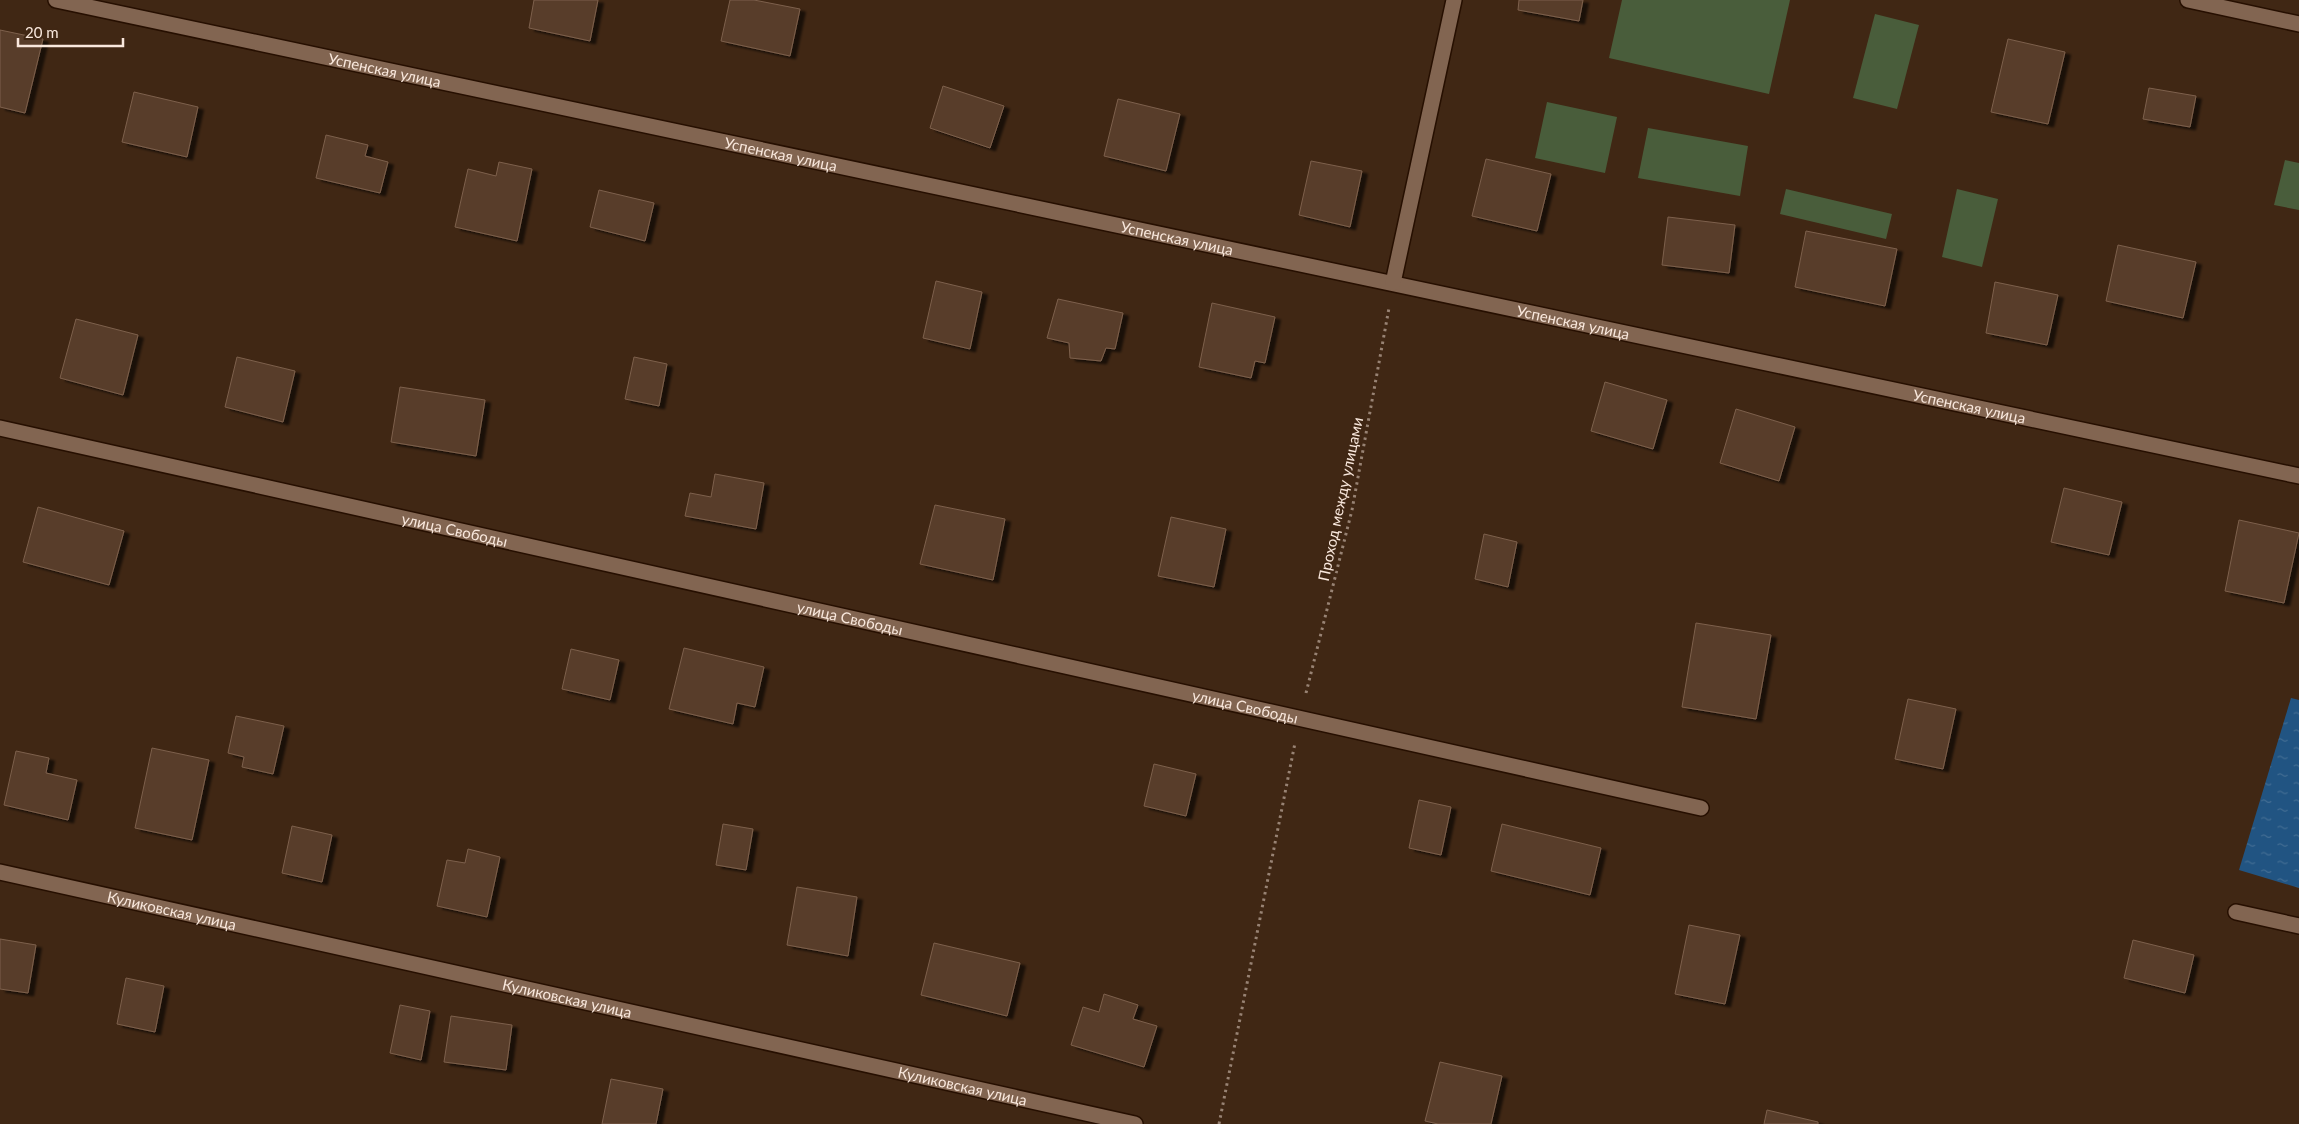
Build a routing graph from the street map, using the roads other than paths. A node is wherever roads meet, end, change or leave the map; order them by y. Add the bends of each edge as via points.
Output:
1 (56, 0) edge
2 (1454, 0) edge
3 (2188, 0) edge
4 (2299, 24) edge
5 (1393, 283) junction
6 (0, 428) edge
7 (2299, 476) edge
8 (1701, 808) dead end
9 (0, 872) edge
10 (2236, 912) dead end
11 (2299, 926) edge
12 (1135, 1124) edge

1 - 5 street, Успенская улица
2 - 5 street
3 - 4 street
5 - 7 street, Успенская улица
6 - 8 street, улица Свободы
9 - 12 street, Куликовская улица
10 - 11 street

